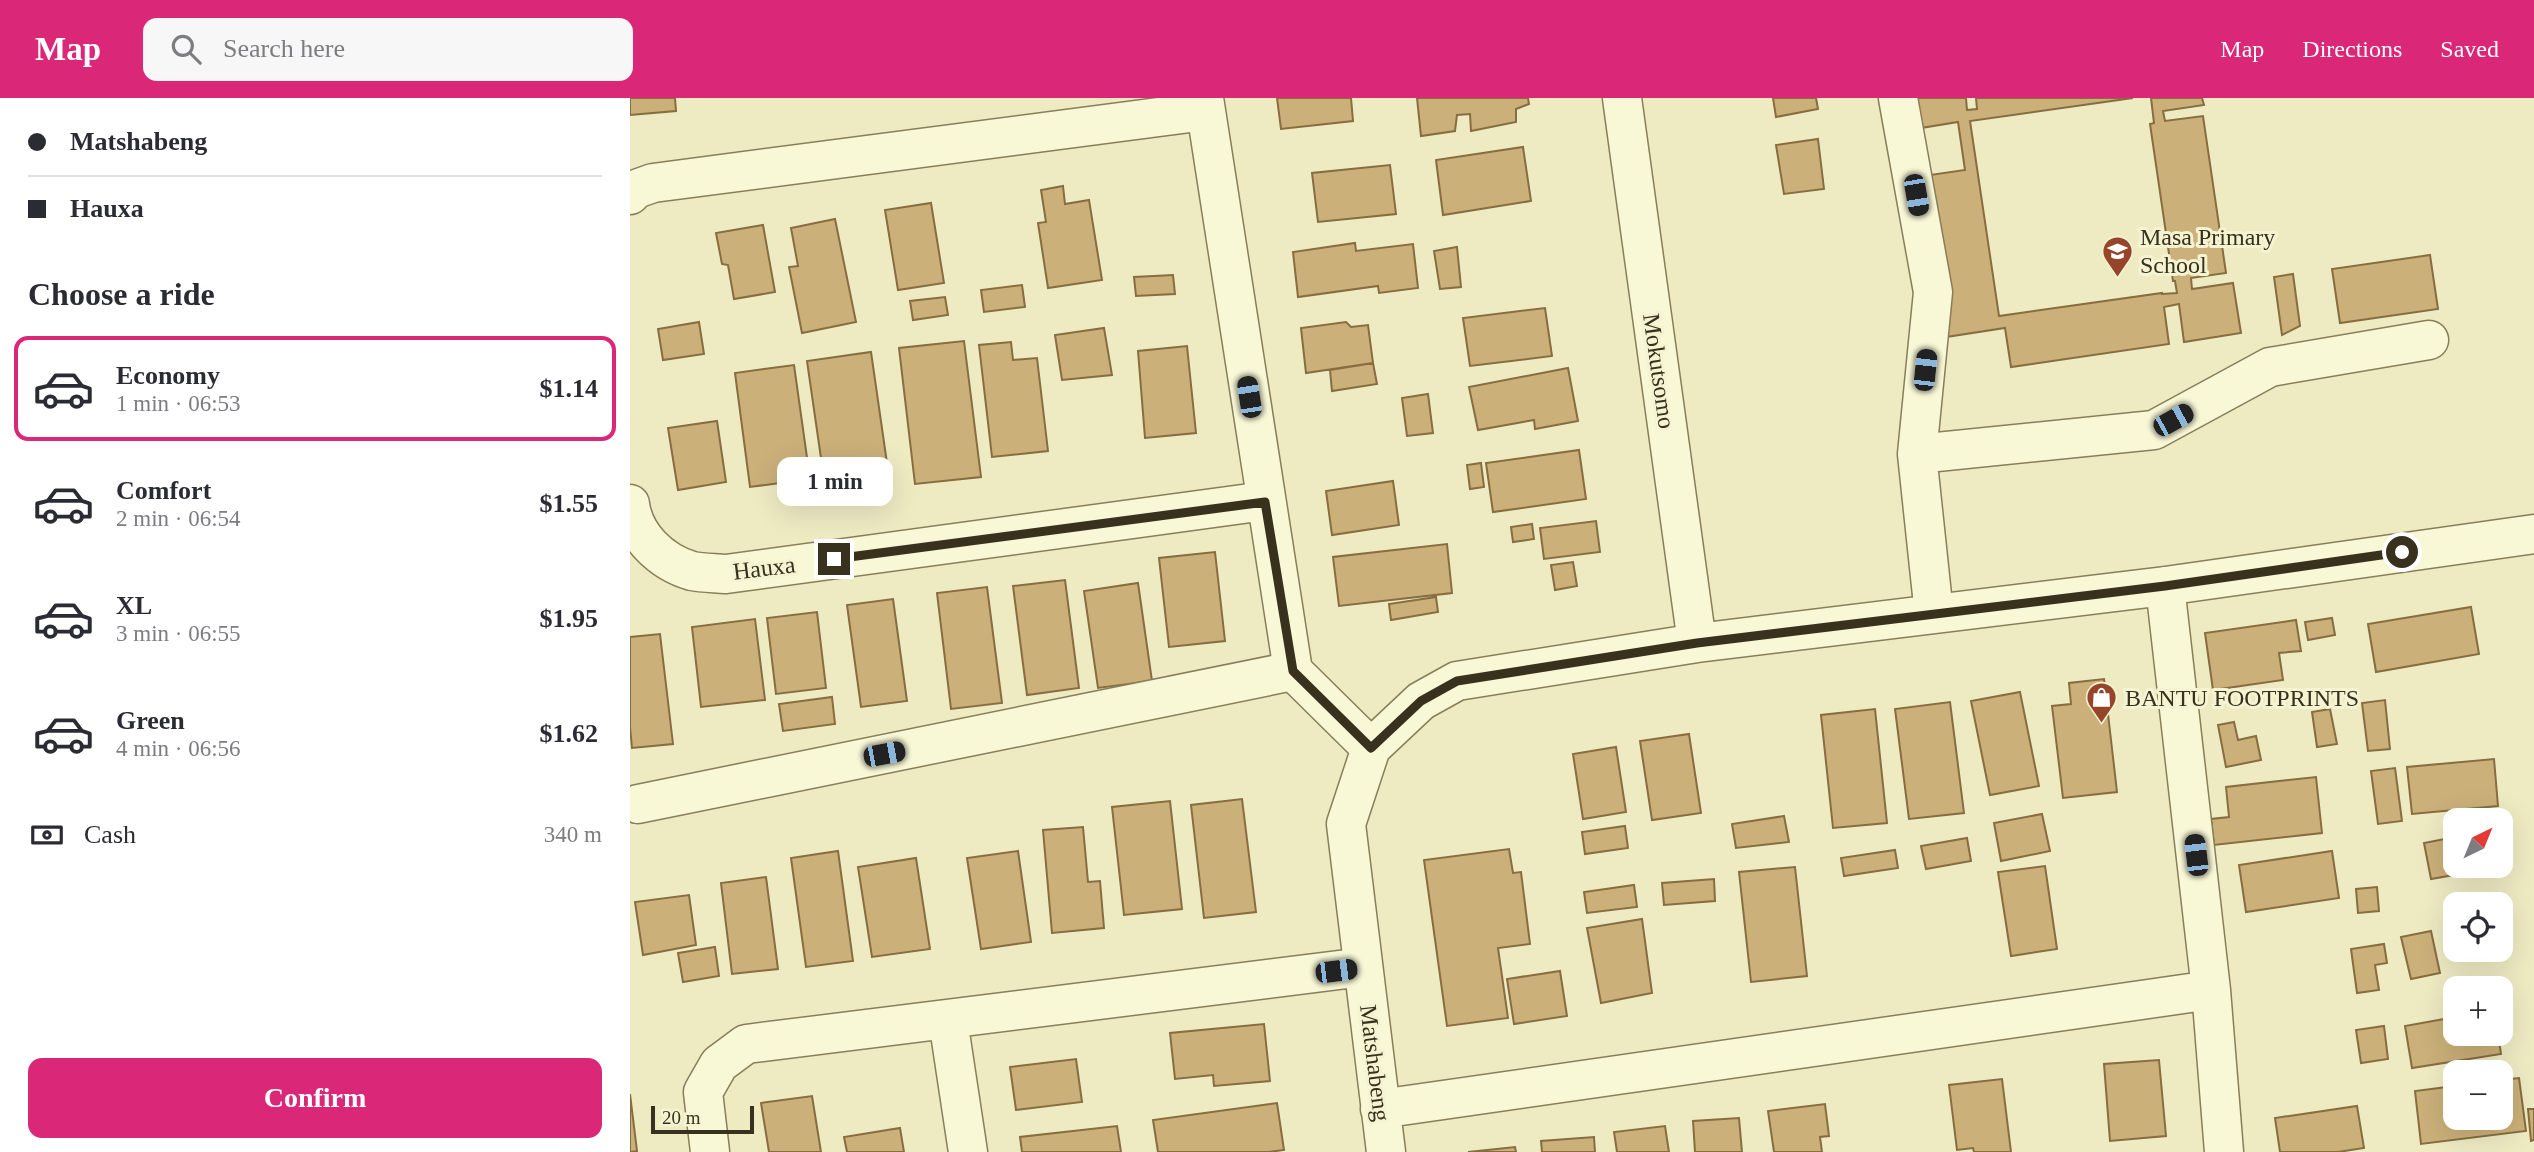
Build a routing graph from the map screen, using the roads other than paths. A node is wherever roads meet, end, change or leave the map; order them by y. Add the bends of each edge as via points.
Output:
1 (1622, 98) edge
2 (1898, 98) edge
3 (1204, 105) edge
4 (630, 195) edge
5 (2429, 340) dead end
6 (1917, 454) junction
7 (1265, 502) junction
8 (630, 503) edge
9 (2534, 534) edge
10 (2165, 586) junction
11 (1934, 614) junction
12 (1697, 643) junction
13 (1293, 671) junction
14 (1371, 748) junction
15 (638, 804) dead end
16 (1363, 968) junction
17 (2211, 990) junction
18 (948, 1020) junction
19 (1380, 1110) junction
20 (710, 1152) edge
21 (968, 1152) edge
22 (1386, 1152) edge
23 (2224, 1152) edge

1 - 12 street, Mokutsomo
2 - 6 street via 1933,292
3 - 4 street via 653,183
3 - 7 street
5 - 6 street via 2270,367 2154,430
6 - 11 street
7 - 8 street, Hauxa via 726,574 693,571 664,558 642,537
7 - 13 street
9 - 10 street, Matshabeng
10 - 11 street, Matshabeng
10 - 17 street
11 - 12 street, Matshabeng
12 - 14 street, Matshabeng via 1457,681 1421,701
13 - 14 street
13 - 15 street
14 - 16 street, Matshabeng via 1346,824
16 - 18 street
16 - 19 street, Matshabeng
17 - 19 street
17 - 23 street
18 - 20 street via 746,1044 719,1064 703,1092
18 - 21 street
19 - 22 street, Matshabeng

